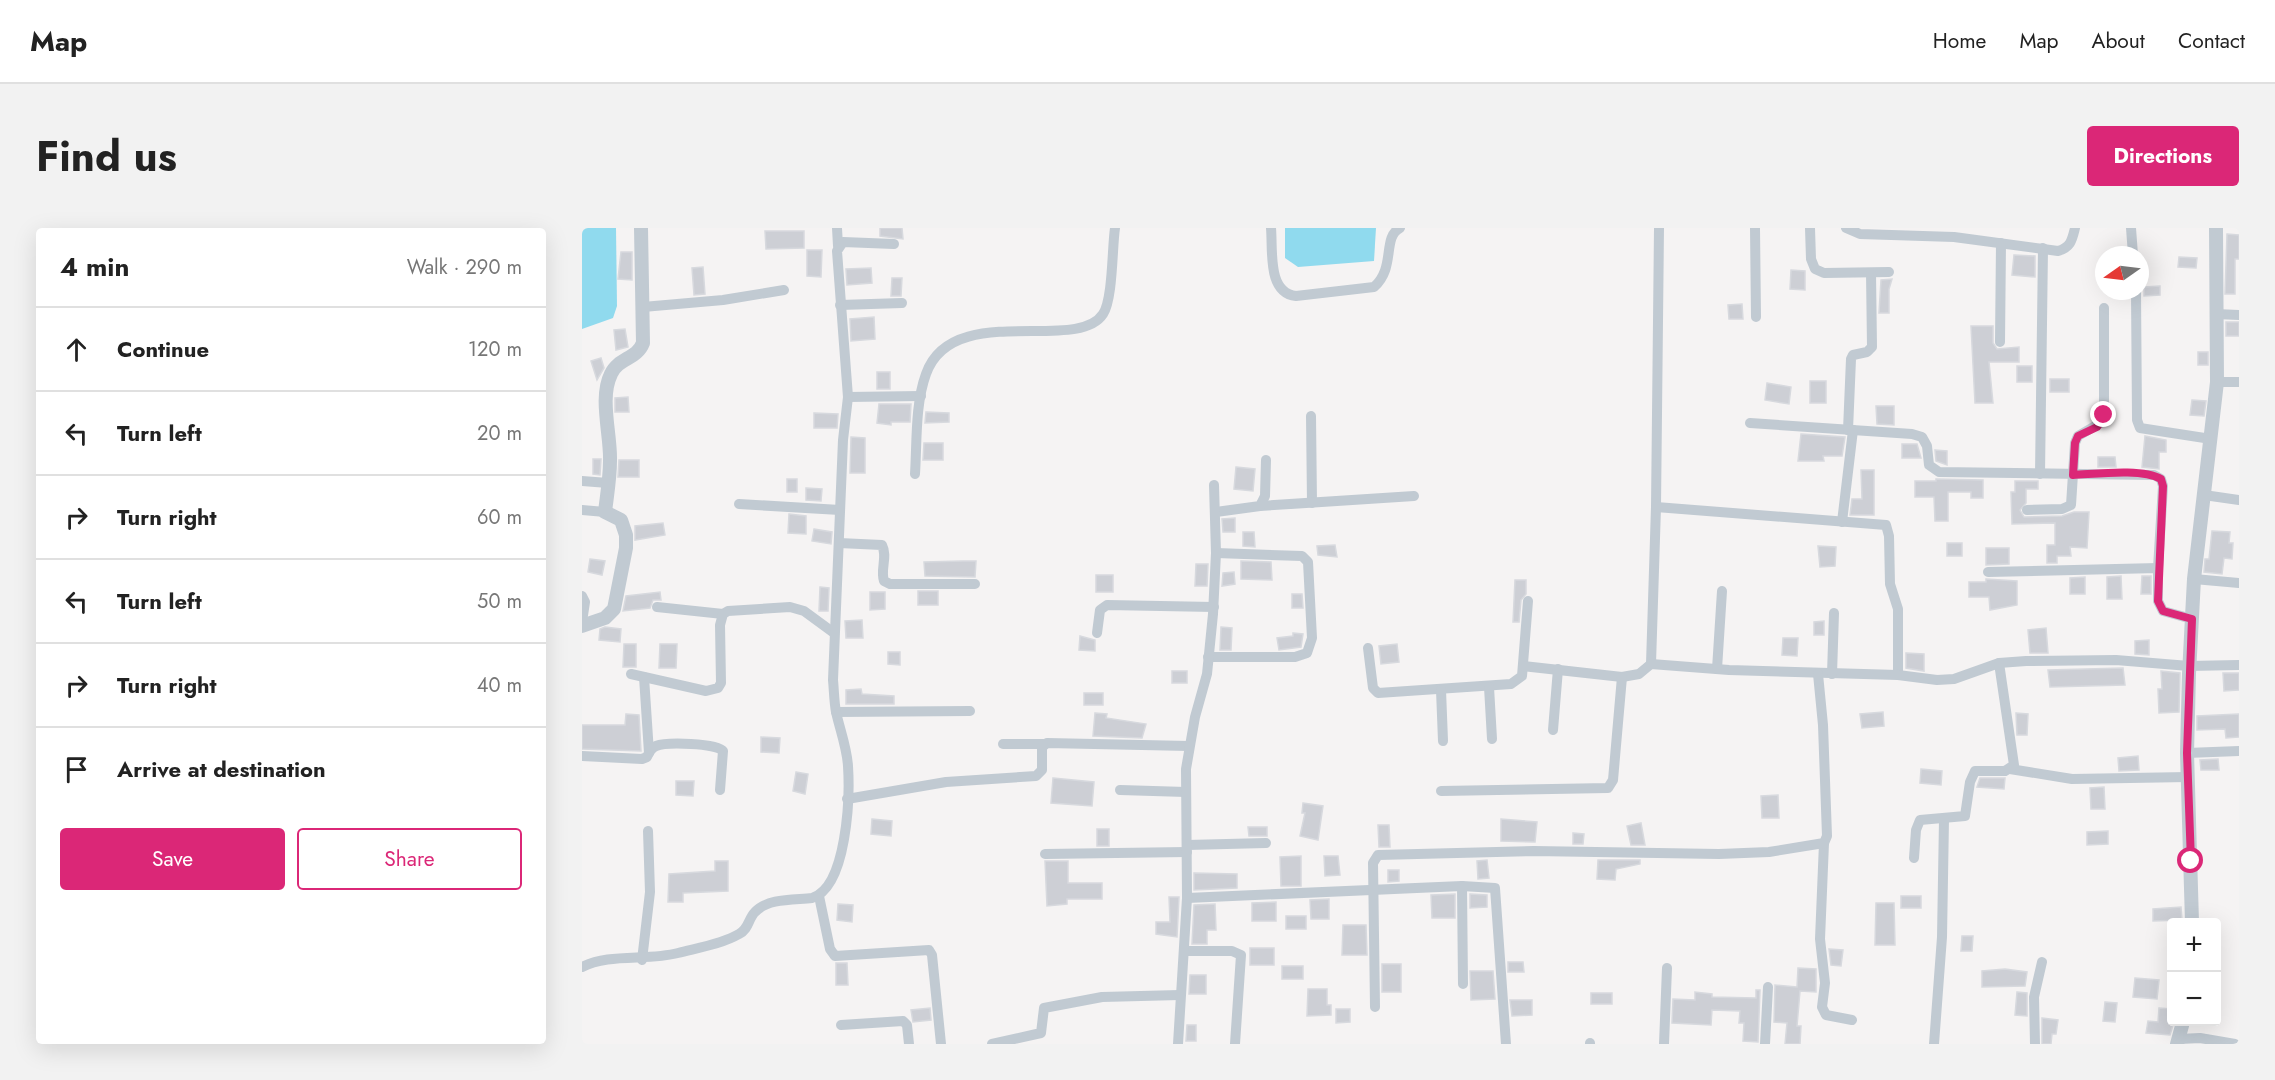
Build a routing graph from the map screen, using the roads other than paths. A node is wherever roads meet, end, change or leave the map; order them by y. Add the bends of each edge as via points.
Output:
1 (641, 228) edge
2 (837, 228) edge
3 (1115, 228) edge
4 (1271, 228) edge
5 (1400, 228) edge
6 (1659, 228) edge
7 (1755, 228) edge
8 (1810, 228) edge
9 (1846, 228) edge
10 (2075, 228) edge
11 (2131, 228) edge
12 (2216, 228) edge
13 (2001, 243) junction
14 (894, 244) dead end
15 (838, 246) junction
16 (2132, 246) edge
17 (2043, 248) junction
18 (1889, 272) dead end
19 (1871, 273) junction
20 (784, 290) dead end
21 (2136, 300) edge
22 (902, 303) dead end
23 (840, 305) junction
24 (643, 307) junction
25 (2104, 308) dead end
26 (2216, 314) junction
27 (2239, 315) edge
28 (1756, 317) dead end
29 (2000, 342) dead end
30 (2217, 382) junction
31 (2239, 382) edge
32 (921, 396) junction
33 (848, 398) junction
34 (1311, 416) dead end
35 (1750, 423) dead end
36 (1850, 430) junction
37 (2211, 439) junction
38 (1266, 460) dead end
39 (915, 474) dead end
40 (2040, 474) junction
41 (2073, 475) junction
42 (582, 481) edge
43 (608, 483) junction
44 (1214, 485) dead end
45 (2204, 495) junction
46 (1414, 496) dead end
47 (2239, 500) edge
48 (1312, 503) junction
49 (739, 504) dead end
50 (1260, 506) junction
51 (1656, 507) junction
52 (582, 510) edge
53 (840, 510) junction
54 (2027, 510) dead end
55 (605, 512) junction
56 (1216, 512) junction
57 (1842, 522) junction
58 (839, 543) junction
59 (1216, 553) junction
60 (2158, 568) junction
61 (1988, 572) dead end
62 (2194, 579) junction
63 (2239, 583) edge
64 (975, 584) dead end
65 (1722, 591) dead end
66 (582, 596) edge
67 (1528, 601) dead end
68 (1214, 606) junction
69 (657, 607) dead end
70 (1834, 613) dead end
71 (723, 614) junction
72 (2192, 619) junction
73 (582, 624) edge
74 (834, 633) junction
75 (1097, 633) dead end
76 (1368, 648) dead end
77 (1208, 657) junction
78 (1999, 663) junction
79 (1651, 664) junction
80 (2239, 664) edge
81 (1523, 666) junction
82 (2189, 666) junction
83 (1558, 669) junction
84 (1717, 669) junction
85 (631, 674) dead end
86 (1818, 674) junction
87 (1832, 674) junction
88 (1898, 675) junction
89 (1623, 676) junction
90 (644, 677) junction
91 (1489, 687) junction
92 (1441, 690) junction
93 (970, 711) dead end
94 (836, 712) junction
95 (1553, 730) dead end
96 (1492, 739) dead end
97 (1443, 741) dead end
98 (1003, 744) dead end
99 (1044, 744) junction
100 (1189, 746) junction
101 (2239, 751) edge
102 (649, 753) junction
103 (2187, 753) junction
104 (582, 756) edge
105 (2010, 769) junction
106 (2188, 777) junction
107 (720, 790) dead end
108 (1120, 790) dead end
109 (1441, 791) dead end
110 (1186, 792) junction
111 (848, 798) junction
112 (1944, 819) junction
113 (648, 831) dead end
114 (1266, 843) dead end
115 (1824, 843) junction
116 (1187, 848) junction
117 (1045, 854) dead end
118 (1914, 858) dead end
119 (1462, 886) junction
120 (1372, 890) junction
121 (819, 896) junction
122 (1187, 898) junction
123 (2192, 918) edge
124 (1184, 951) junction
125 (642, 960) junction
126 (2042, 962) dead end
127 (582, 967) edge
128 (1667, 968) dead end
129 (1463, 984) dead end
130 (1768, 987) dead end
131 (1180, 994) junction
132 (1375, 1007) dead end
133 (1852, 1020) dead end
134 (841, 1026) dead end
135 (2182, 1026) edge
136 (2178, 1042) edge
137 (909, 1044) edge
138 (941, 1044) edge
139 (992, 1044) edge
140 (1178, 1044) edge
141 (1236, 1044) edge
142 (1506, 1044) edge
143 (1664, 1044) edge
144 (1765, 1044) edge
145 (1934, 1044) edge
146 (2035, 1044) edge
147 (2235, 1044) edge

1 - 24 street
2 - 15 street
3 - 32 street via 1108,302 1102,315 1089,325 1071,328 969,336 933,360
4 - 5 street via 1279,288 1286,295 1296,296 1374,286 1384,278 1391,237
6 - 51 street
7 - 28 street
8 - 19 street via 1810,259 1815,269 1824,273
9 - 13 street via 1860,234
10 - 17 street via 2066,249
11 - 16 street
12 - 26 street
13 - 17 street
13 - 29 street
14 - 15 street via 851,241
15 - 23 street
17 - 40 street
18 - 19 street
19 - 36 street via 1872,347 1851,359
20 - 24 street
21 - 37 street via 2140,428
22 - 23 street
23 - 33 street
24 - 43 street via 643,343 639,353 619,364 611,374 608,389
25 - 41 street via 2104,415 2097,427 2078,436
26 - 27 street
26 - 30 street
30 - 31 street
30 - 37 street
32 - 33 street
32 - 39 street
33 - 53 street
34 - 48 street
35 - 36 street
36 - 40 street via 1923,437 1929,465 1939,472
36 - 57 street
37 - 45 street
38 - 50 street via 1265,496
40 - 41 street
41 - 54 street via 2069,507
41 - 60 street via 2123,473 2161,479
42 - 43 street
43 - 55 street
44 - 56 street
45 - 47 street
45 - 62 street
46 - 48 street
48 - 50 street
49 - 53 street
50 - 56 street
51 - 57 street
51 - 79 street
52 - 55 street
53 - 58 street
55 - 73 street via 621,520 626,535 616,602 605,618
56 - 59 street
57 - 88 street via 1881,523 1888,530 1889,573 1898,609
58 - 64 street via 882,545 882,576 890,584
58 - 74 street
59 - 68 street
59 - 77 street via 1302,556 1308,562 1312,638 1307,653 1295,657
60 - 61 street
60 - 72 street via 2158,601 2163,611
62 - 63 street
62 - 72 street
65 - 84 street
66 - 73 street
67 - 81 street
68 - 75 street via 1107,605 1100,610
68 - 77 street
69 - 71 street
70 - 87 street
71 - 74 street via 790,607 804,611
71 - 90 street via 718,688 706,691
72 - 82 street
74 - 94 street
76 - 92 street via 1375,692
77 - 100 street
78 - 82 street via 2116,660
78 - 88 street via 1954,679
78 - 105 street via 2014,757
79 - 84 street
79 - 89 street via 1639,674
80 - 82 street
81 - 83 street
81 - 91 street via 1518,681
82 - 103 street
83 - 89 street
83 - 95 street
84 - 86 street
85 - 90 street
86 - 87 street
86 - 115 street via 1827,836
87 - 88 street
89 - 109 street via 1613,780 1608,788
90 - 102 street
91 - 92 street
91 - 96 street
92 - 97 street
93 - 94 street
94 - 111 street via 848,765
98 - 99 street
99 - 100 street
99 - 111 street via 1042,771 1036,776 946,782
100 - 110 street
101 - 103 street
102 - 104 street via 642,759
102 - 107 street via 662,744 720,747
103 - 106 street
105 - 106 street via 2072,779
105 - 112 street via 1975,771 1965,816
106 - 123 street
108 - 110 street
110 - 116 street
111 - 121 street via 840,859 830,886
112 - 118 street via 1917,823
112 - 145 street via 1942,937
113 - 125 street via 650,892
114 - 116 street
115 - 120 street via 1769,852 1719,854 1385,853 1374,858
115 - 133 street via 1822,1007 1826,1015
116 - 117 street
116 - 122 street
119 - 120 street
119 - 129 street
119 - 142 street via 1490,886 1497,893
120 - 122 street
120 - 132 street
121 - 125 street via 763,906 753,913 746,929 731,938
121 - 138 street via 830,949 835,956 929,950
122 - 124 street
124 - 131 street
124 - 141 street via 1232,951 1241,955
125 - 127 street via 600,961
126 - 146 street via 2034,997
128 - 143 street
130 - 144 street
131 - 139 street via 1102,997 1044,1008 1041,1033
131 - 140 street
134 - 137 street via 903,1021
135 - 136 street
136 - 147 street via 2200,1038

